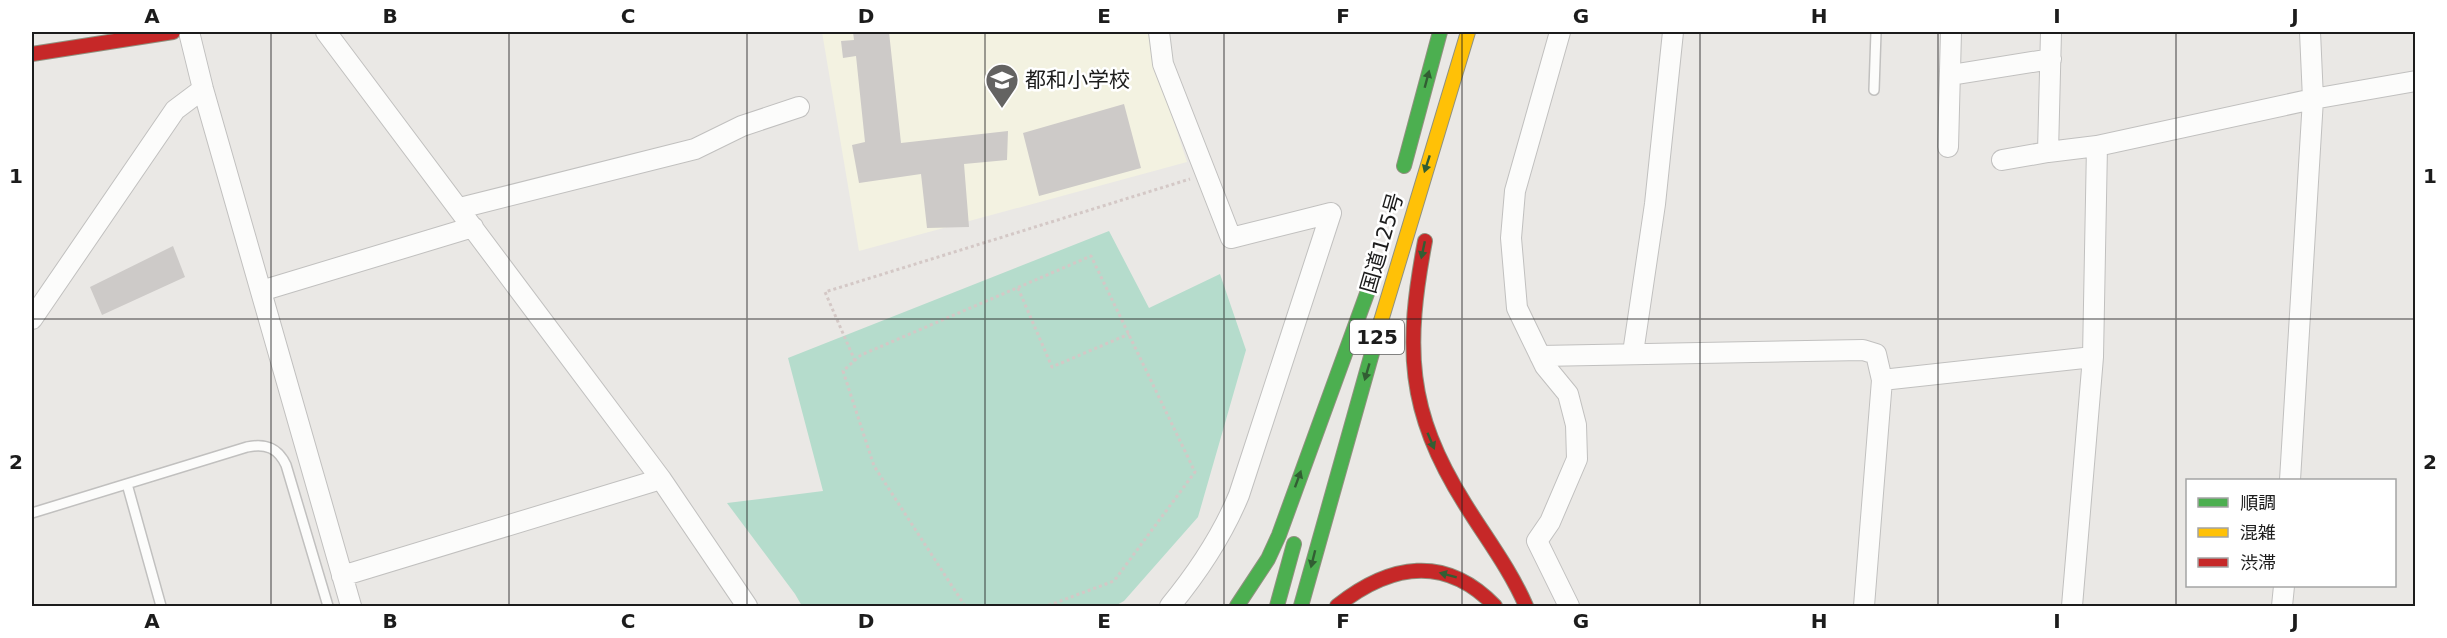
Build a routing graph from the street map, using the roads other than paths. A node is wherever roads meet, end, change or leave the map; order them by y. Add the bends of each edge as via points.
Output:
1 (173, 32) edge
2 (189, 32) edge
3 (326, 32) edge
4 (1159, 32) edge
5 (1440, 32) edge
6 (1468, 32) edge
7 (1560, 32) edge
8 (1673, 32) edge
9 (1876, 32) edge
10 (1951, 32) edge
11 (2051, 32) edge
12 (2310, 32) edge
13 (32, 54) edge
14 (2051, 59) junction
15 (1457, 69) junction
16 (1951, 75) junction
17 (2415, 81) edge
18 (203, 89) junction
19 (1874, 90) dead end
20 (2313, 99) junction
21 (799, 107) dead end
22 (2097, 146) junction
23 (1948, 147) dead end
24 (2048, 152) junction
25 (2002, 160) dead end
26 (1401, 176) dead end
27 (1436, 186) dead end
28 (460, 208) junction
29 (473, 227) junction
30 (1427, 230) dead end
31 (261, 291) junction
32 (32, 319) edge
33 (1633, 353) junction
34 (1540, 356) junction
35 (2093, 357) junction
36 (1882, 380) junction
37 (661, 479) junction
38 (2290, 479) edge
39 (127, 484) junction
40 (32, 513) edge
41 (1303, 513) dead end
42 (1297, 534) dead end
43 (342, 576) junction
44 (2283, 587) edge
45 (161, 606) edge
46 (328, 606) edge
47 (351, 606) edge
48 (747, 606) edge
49 (1170, 606) edge
50 (1237, 606) edge
51 (1277, 606) edge
52 (1301, 606) edge
53 (1337, 606) edge
54 (1495, 606) edge
55 (1526, 606) edge
56 (1569, 606) edge
57 (1864, 606) edge
58 (2072, 606) edge
59 (2282, 606) edge

1 - 13 main road
2 - 18 street
3 - 28 street
4 - 49 street via 1163,64 1232,238 1331,213 1228,523
26 -> 5 main road, 国道125号
6 - 15 main road, 国道125号 / 125
7 - 34 street via 1515,191 1511,238 1517,308
8 - 33 street via 1655,204
9 - 19 lane
10 - 16 street
11 - 14 street
12 - 20 street
14 - 16 street
14 - 24 street
15 - 27 main road
15 -> 52 main road, 国道125号 / 125 via 1421,182
16 - 23 street
17 - 20 street
18 - 31 street
18 - 32 street via 175,110
20 - 22 street
20 - 38 street
21 - 28 street via 742,126 695,149
22 - 24 street
22 - 35 street
24 - 25 street
28 - 29 street
29 - 31 street
29 - 37 street
30 -> 55 main road via 1410,327 1410,362 1419,413 1440,463 1499,555
31 - 43 street
33 - 34 street
33 - 36 street via 1863,350 1876,354
34 - 56 street via 1568,394 1576,425 1578,459 1550,522 1537,541
35 - 36 street
35 - 58 street
36 - 57 street
37 - 43 street
37 - 48 street
39 - 40 lane
39 - 45 lane
39 - 46 lane via 247,447 271,447 286,465
50 -> 41 main road, 国道125号 / 125 via 1279,535 1370,283
42 - 51 main road
43 - 47 street
44 - 59 street
54 -> 53 main road via 1468,582 1429,571 1389,573 1351,593

